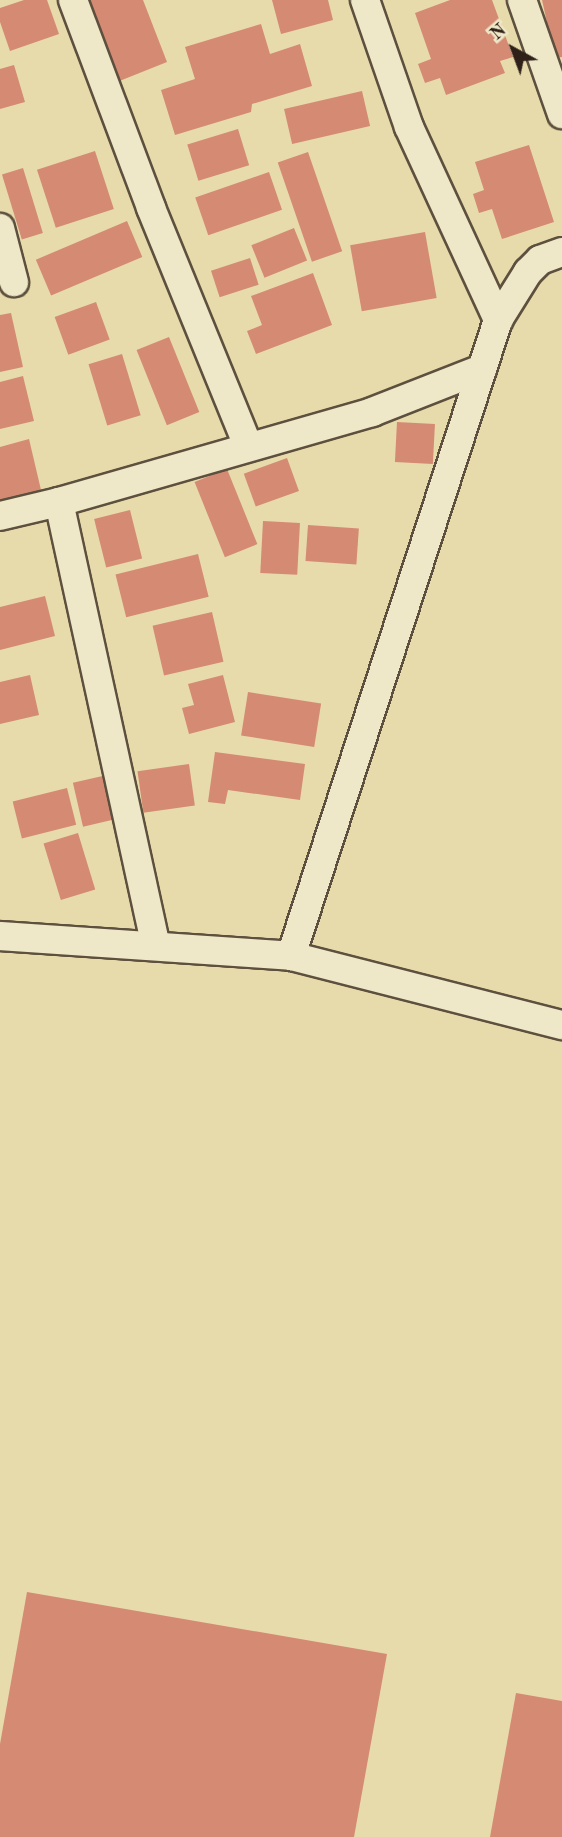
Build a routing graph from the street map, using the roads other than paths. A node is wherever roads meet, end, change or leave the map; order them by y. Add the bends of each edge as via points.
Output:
1 (73, 0) edge
2 (365, 0) edge
3 (522, 0) edge
4 (562, 114) edge
5 (0, 228) edge
6 (562, 252) edge
7 (14, 282) dead end
8 (498, 320) junction
9 (482, 369) junction
10 (248, 446) junction
11 (59, 502) junction
12 (0, 516) edge
13 (0, 936) edge
14 (155, 944) junction
15 (291, 956) junction
16 (562, 1025) edge

1 - 10 street
2 - 8 street via 409,127
3 - 4 street
5 - 7 street
6 - 8 street via 540,260 528,272
8 - 9 street
9 - 10 street via 372,411
9 - 15 street
10 - 11 street
11 - 12 street
11 - 14 street
13 - 14 street
14 - 15 street
15 - 16 street

